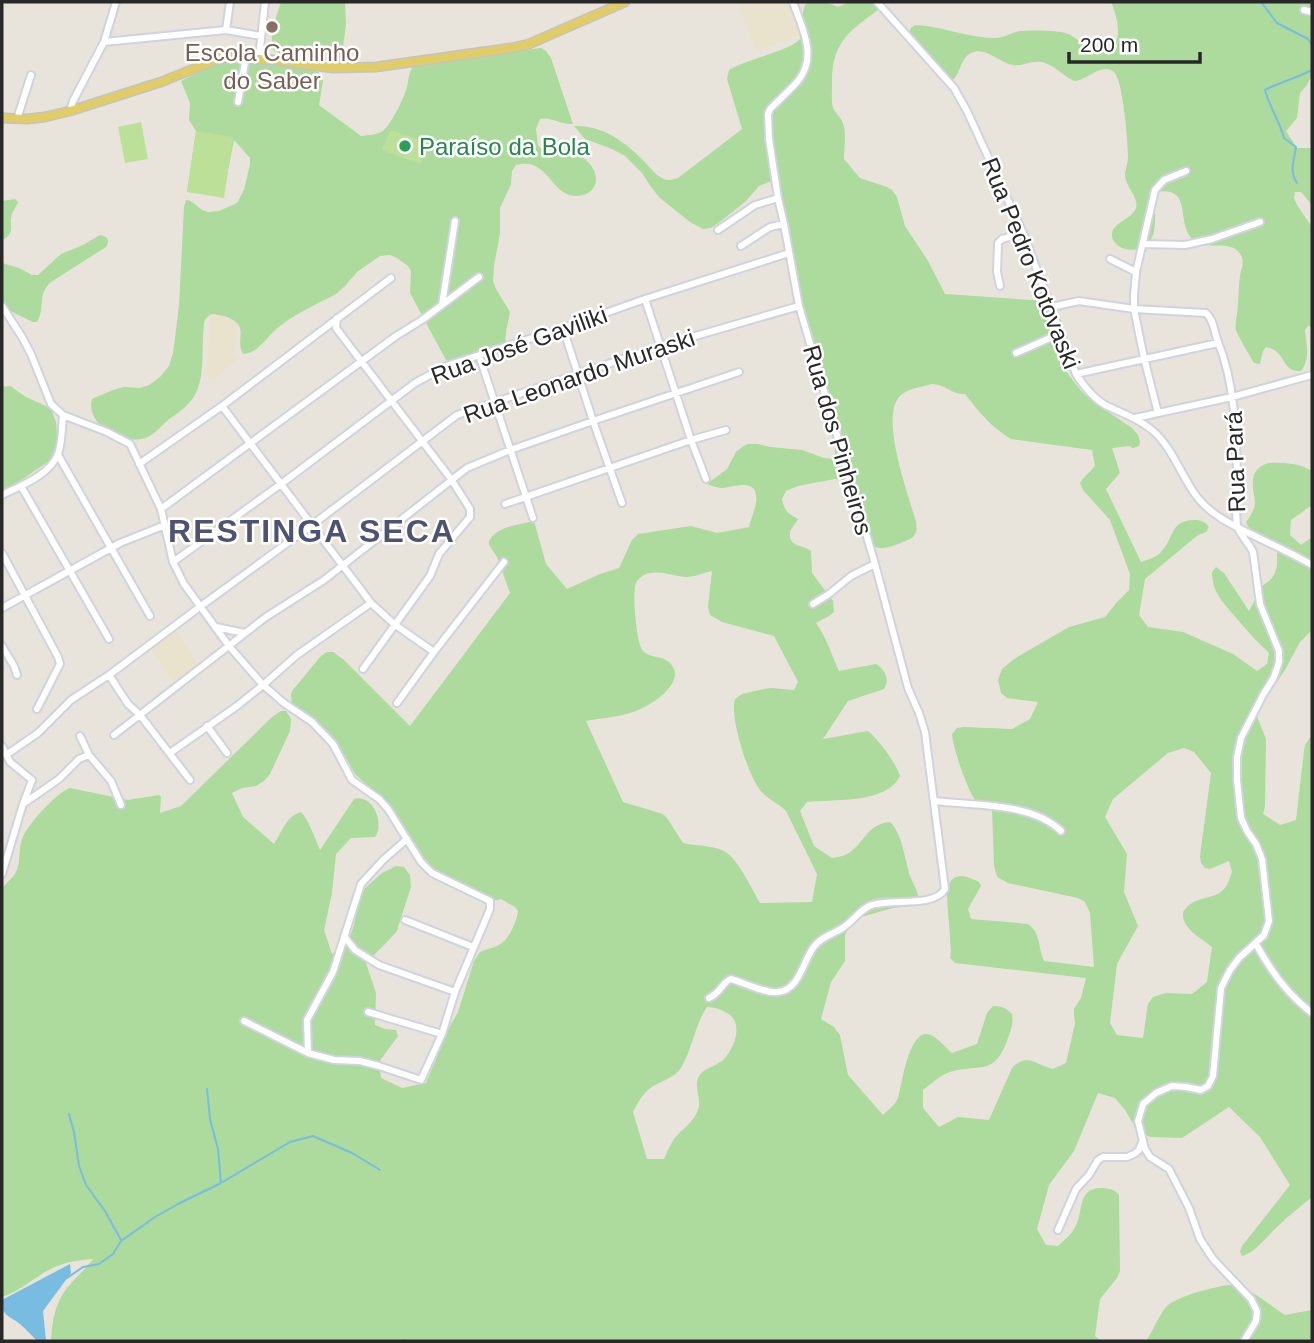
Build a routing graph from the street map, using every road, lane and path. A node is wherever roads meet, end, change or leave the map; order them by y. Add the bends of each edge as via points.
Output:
1 (116, 2) edge
2 (230, 2) edge
3 (265, 2) edge
4 (625, 2) edge
5 (793, 2) edge
6 (877, 2) edge
7 (226, 30) junction
8 (261, 36) junction
9 (104, 42) junction
10 (246, 57) junction
11 (259, 58) junction
12 (31, 75) dead end
13 (238, 102) dead end
14 (70, 111) junction
15 (2, 118) edge
16 (17, 118) junction
17 (1186, 172) dead end
18 (778, 198) junction
19 (455, 221) dead end
20 (1260, 222) dead end
21 (784, 224) junction
22 (718, 230) dead end
23 (1023, 233) junction
24 (1143, 244) junction
25 (741, 246) dead end
26 (789, 253) junction
27 (1110, 259) dead end
28 (1136, 272) junction
29 (479, 277) dead end
30 (391, 278) dead end
31 (1000, 286) dead end
32 (645, 299) junction
33 (442, 305) junction
34 (2, 306) edge
35 (799, 306) junction
36 (1051, 307) junction
37 (1134, 309) junction
38 (337, 318) junction
39 (563, 328) junction
40 (1061, 333) junction
41 (1218, 342) junction
42 (661, 346) junction
43 (1016, 353) dead end
44 (480, 355) junction
45 (1144, 358) junction
46 (362, 362) junction
47 (740, 372) dead end
48 (579, 374) junction
49 (1076, 374) junction
50 (1312, 375) edge
51 (677, 394) junction
52 (1232, 397) junction
53 (392, 402) junction
54 (495, 402) junction
55 (222, 406) junction
56 (1158, 413) junction
57 (63, 415) junction
58 (1135, 418) junction
59 (593, 421) junction
60 (726, 430) dead end
61 (691, 440) junction
62 (422, 442) junction
63 (251, 444) junction
64 (510, 450) junction
65 (58, 455) junction
66 (139, 464) junction
67 (609, 468) junction
68 (451, 479) junction
69 (706, 479) dead end
70 (281, 484) junction
71 (21, 486) junction
72 (2, 495) edge
73 (525, 498) junction
74 (622, 503) dead end
75 (505, 504) dead end
76 (161, 509) junction
77 (533, 518) dead end
78 (165, 525) junction
79 (312, 525) junction
80 (1237, 527) junction
81 (110, 548) junction
82 (2, 553) edge
83 (173, 562) junction
84 (504, 562) dead end
85 (343, 564) junction
86 (875, 564) junction
87 (1312, 565) edge
88 (70, 570) junction
89 (24, 595) junction
90 (371, 603) junction
91 (813, 604) dead end
92 (201, 606) junction
93 (2, 608) edge
94 (150, 616) dead end
95 (394, 624) junction
96 (216, 627) junction
97 (245, 633) junction
98 (110, 639) dead end
99 (2, 646) edge
100 (229, 646) junction
101 (434, 652) junction
102 (363, 669) dead end
103 (17, 675) dead end
104 (109, 675) junction
105 (263, 685) junction
106 (397, 703) dead end
107 (37, 709) dead end
108 (140, 715) junction
109 (207, 726) junction
110 (114, 735) dead end
111 (80, 736) dead end
112 (2, 746) edge
113 (170, 753) junction
114 (227, 753) dead end
115 (6, 755) junction
116 (89, 755) junction
117 (190, 780) dead end
118 (935, 801) junction
119 (23, 804) junction
120 (121, 806) dead end
121 (1061, 831) dead end
122 (407, 839) junction
123 (2, 874) edge
124 (405, 920) dead end
125 (344, 936) junction
126 (1256, 944) junction
127 (473, 947) junction
128 (455, 992) junction
129 (709, 998) dead end
130 (368, 1012) dead end
131 (1312, 1013) edge
132 (244, 1021) dead end
133 (442, 1034) junction
134 (308, 1053) junction
135 (1142, 1140) junction
136 (1058, 1230) dead end
137 (1244, 1341) edge

1 - 9 street
2 - 7 street
3 - 8 street
4 - 11 main road via 511,48 376,67 333,68
5 - 18 street, Rua dos Pinheiros via 809,49 799,79 768,114
6 - 23 street, Rua Pedro Kotovaski via 954,88
7 - 8 street
7 - 9 street
8 - 11 street
9 - 14 street
10 - 11 main road
10 - 13 street
10 - 14 main road via 223,57
12 - 16 street
14 - 16 main road
15 - 16 main road
17 - 24 street via 1164,180 1155,190
18 - 21 street, Rua dos Pinheiros
18 - 22 street via 755,205
19 - 33 street
20 - 24 street via 1185,245
21 - 25 street
21 - 26 street, Rua dos Pinheiros
23 - 31 street via 998,243
23 - 36 street, Rua Pedro Kotovaski
24 - 28 street
26 - 32 street, Rua José Gaviliki
26 - 35 street, Rua dos Pinheiros
27 - 28 street
28 - 37 street
29 - 33 street
30 - 38 street
32 - 39 street, Rua José Gaviliki
32 - 42 street
33 - 46 street
34 - 57 street via 31,354 51,404
35 - 42 street, Rua Leonardo Muraski
35 - 86 street, Rua dos Pinheiros
36 - 37 street via 1079,300
36 - 40 street, Rua Pedro Kotovaski
37 - 41 street, Rua Pará via 1206,313
37 - 45 street
38 - 46 street via 337,328
38 - 55 street
39 - 44 street, Rua José Gaviliki
39 - 48 street
40 - 43 street
40 - 49 street, Rua Pedro Kotovaski
41 - 45 street
41 - 52 street, Rua Pará
42 - 48 street, Rua Leonardo Muraski
42 - 51 street
44 - 53 street, Rua José Gaviliki via 446,366
44 - 54 street
45 - 49 street
45 - 56 street
46 - 53 street
46 - 63 street
47 - 51 street
48 - 54 street, Rua Leonardo Muraski
48 - 59 street
49 - 58 street, Rua Pedro Kotovaski via 1092,395
50 - 52 street
51 - 59 street
51 - 61 street
52 - 56 street
52 - 80 street, Rua Pará
53 - 62 street
53 - 70 street, Rua José Gaviliki
54 - 62 street, Rua Leonardo Muraski via 457,415
54 - 64 street
55 - 63 street
55 - 66 street
56 - 58 street
57 - 65 street
57 - 66 street via 130,444
58 - 80 street, Rua Pedro Kotovaski via 1155,432 1206,508
59 - 64 street
59 - 67 street
60 - 61 street
61 - 67 street
61 - 69 street
62 - 68 street
62 - 79 street, Rua Leonardo Muraski
63 - 70 street
63 - 76 street
64 - 68 street
64 - 73 street
65 - 71 street via 52,465
65 - 81 street
66 - 76 street
67 - 73 street
67 - 74 street
68 - 85 street
68 - 95 street via 471,509 470,517 439,554
70 - 79 street
70 - 83 street, Rua José Gaviliki
71 - 72 street
71 - 88 street
73 - 75 street
73 - 77 street
76 - 78 street
78 - 81 street
78 - 83 street
79 - 85 street
79 - 92 street, Rua Leonardo Muraski
80 - 87 street, Rua Pedro Kotovaski
80 - 126 street via 1253,552 1260,604 1279,651 1274,677 1241,738 1237,757 1241,818 1262,859 1269,921
81 - 88 street
81 - 94 street
82 - 89 street
83 - 92 street
84 - 101 street
85 - 90 street
85 - 97 street
86 - 91 street
86 - 118 street, Rua dos Pinheiros via 908,688 925,732
88 - 89 street
88 - 98 street
89 - 93 street
89 - 107 street via 60,664
90 - 95 street
90 - 105 street
92 - 96 street
92 - 104 street, Rua Leonardo Muraski
95 - 101 street
95 - 102 street
96 - 97 street
96 - 100 street
97 - 100 street
99 - 103 street
100 - 105 street
100 - 108 street
101 - 106 street
104 - 108 street
104 - 115 street, Rua Leonardo Muraski via 71,700 38,733
105 - 109 street
105 - 122 street via 333,744 352,780 379,799
108 - 110 street
108 - 113 street
109 - 113 street
109 - 114 street
111 - 116 street
112 - 115 street
113 - 117 street
115 - 119 street via 32,780
116 - 119 street
116 - 120 street via 111,781
118 - 121 street via 1022,811 1044,818
118 - 129 street, Rua dos Pinheiros via 942,895 866,907 848,925 813,947 789,988 771,992 731,979
119 - 123 street
122 - 125 street via 361,884
122 - 127 street via 432,873 490,901
124 - 127 street
125 - 128 street via 355,950 379,965
125 - 134 street via 333,972 307,1020
126 - 131 street via 1283,987
126 - 135 street via 1239,958 1221,988 1213,1076 1208,1086 1201,1090 1172,1086 1156,1093 1143,1104 1138,1121
127 - 128 street
128 - 133 street
130 - 133 street
132 - 134 street
133 - 134 street via 421,1080 360,1061
135 - 136 street via 1134,1154 1098,1160 1076,1189
135 - 137 street via 1150,1157 1169,1169 1213,1259 1251,1299 1256,1321

